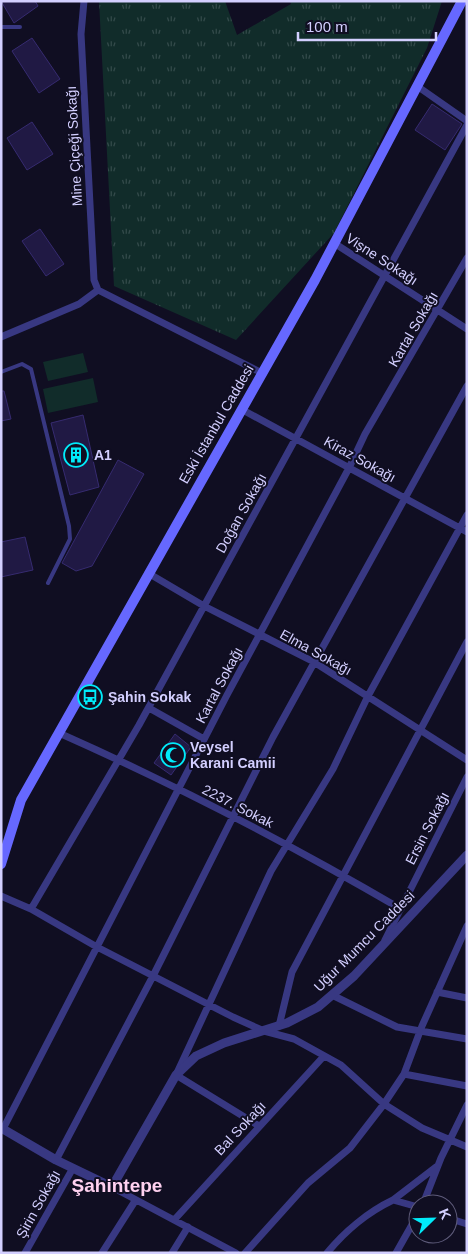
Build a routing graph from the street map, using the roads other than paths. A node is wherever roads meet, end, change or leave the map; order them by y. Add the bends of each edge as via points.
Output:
1 (84, 1) edge
2 (462, 1) edge
3 (20, 27) dead end
4 (1, 28) edge
5 (418, 86) junction
6 (467, 121) edge
7 (467, 126) edge
8 (334, 243) junction
9 (467, 258) edge
10 (386, 277) junction
11 (98, 290) junction
12 (438, 311) junction
13 (467, 329) edge
14 (1, 337) edge
15 (1, 372) edge
16 (262, 373) junction
17 (467, 386) edge
18 (241, 409) junction
19 (296, 439) junction
20 (349, 468) junction
21 (404, 498) junction
22 (467, 515) edge
23 (463, 530) edge
24 (148, 573) junction
25 (48, 583) dead end
26 (204, 606) junction
27 (259, 635) junction
28 (467, 642) edge
29 (314, 662) junction
30 (368, 696) junction
31 (149, 708) junction
32 (419, 729) junction
33 (58, 733) junction
34 (204, 739) junction
35 (119, 760) junction
36 (467, 760) edge
37 (467, 777) edge
38 (178, 789) junction
39 (233, 816) junction
40 (285, 844) junction
41 (467, 855) edge
42 (1, 864) edge
43 (342, 874) junction
44 (1, 896) edge
45 (31, 909) junction
46 (401, 909) junction
47 (467, 926) edge
48 (383, 944) junction
49 (97, 947) junction
50 (153, 976) junction
51 (437, 992) junction
52 (332, 995) junction
53 (467, 998) edge
54 (208, 1004) junction
55 (279, 1026) junction
56 (264, 1030) junction
57 (420, 1032) junction
58 (467, 1040) edge
59 (324, 1056) junction
60 (404, 1074) junction
61 (176, 1075) junction
62 (467, 1086) edge
63 (384, 1104) junction
64 (467, 1105) edge
65 (259, 1126) junction
66 (2, 1129) edge
67 (450, 1140) junction
68 (467, 1147) edge
69 (56, 1160) junction
70 (438, 1166) junction
71 (73, 1168) junction
72 (112, 1187) junction
73 (426, 1194) edge
74 (393, 1200) junction
75 (135, 1201) junction
76 (408, 1204) edge
77 (175, 1219) junction
78 (188, 1227) junction
79 (408, 1232) edge
80 (25, 1253) edge
81 (102, 1253) edge
82 (172, 1253) edge
83 (236, 1253) edge
84 (245, 1253) edge
85 (327, 1253) edge
86 (396, 1253) edge

1 - 11 street, Mine Çiçeği Sokağı via 81,34 94,280
2 - 5 main road, Eski İstanbul Caddesi
3 - 4 lane
5 - 6 street
5 - 8 main road, Eski İstanbul Caddesi
7 - 10 street, Doğan Sokağı
8 - 10 street, Vişne Sokağı
8 - 16 main road, Eski İstanbul Caddesi
9 - 12 street, Kartal Sokağı
10 - 12 street, Vişne Sokağı
10 - 19 street, Doğan Sokağı
11 - 14 street via 78,304
11 - 16 street
12 - 13 street, Vişne Sokağı
12 - 20 street, Kartal Sokağı via 365,434
15 - 25 lane via 22,364 32,369 69,526 70,539
16 - 18 main road, Eski İstanbul Caddesi
17 - 21 street
18 - 19 street, Kiraz Sokağı
18 - 24 main road, Eski İstanbul Caddesi
19 - 20 street, Kiraz Sokağı
19 - 26 street, Doğan Sokağı
20 - 21 street, Kiraz Sokağı
20 - 27 street, Kartal Sokağı
21 - 23 street, Kiraz Sokağı
21 - 29 street
22 - 23 street
23 - 30 street
24 - 26 street, Elma Sokağı
24 - 33 main road, Eski İstanbul Caddesi
26 - 27 street, Elma Sokağı
26 - 31 street, Doğan Sokağı
27 - 29 street, Elma Sokağı
27 - 34 street, Kartal Sokağı
28 - 32 street
29 - 30 street, Elma Sokağı
29 - 39 street
30 - 32 street, Elma Sokağı
30 - 40 street via 333,769
31 - 34 street
31 - 35 street, Doğan Sokağı
32 - 36 street, Elma Sokağı
32 - 43 street
33 - 35 street, 2237. Sokak
33 - 42 main road, Eski İstanbul Caddesi via 21,800
34 - 38 street, Kartal Sokağı
35 - 38 street, 2237. Sokak
35 - 45 street, Doğan Sokağı
37 - 46 street, Ersin Sokağı
38 - 39 street, 2237. Sokak
38 - 49 street, Kartal Sokağı
39 - 40 street, 2237. Sokak
39 - 50 street
40 - 43 street, 2237. Sokak
40 - 54 street
41 - 48 street, Uğur Mumcu Caddesi
43 - 46 street, 2237. Sokak
43 - 55 street via 292,972
44 - 45 street
45 - 49 street
46 - 48 street, Ersin Sokağı
47 - 51 street
48 - 52 street, Uğur Mumcu Caddesi
49 - 50 street
49 - 66 street, Kartal Sokağı
50 - 54 street
50 - 69 street
51 - 53 street
51 - 57 street
52 - 55 street, Uğur Mumcu Caddesi via 318,1007
52 - 57 street via 397,1027
54 - 56 street
54 - 61 street
55 - 56 street, Uğur Mumcu Caddesi
56 - 59 street via 294,1039
56 - 61 street, Uğur Mumcu Caddesi via 196,1056
57 - 58 street
57 - 60 street
59 - 63 street via 341,1065
59 - 65 street, Bal Sokağı
60 - 62 street
60 - 63 street
61 - 65 street
61 - 72 street, Uğur Mumcu Caddesi
63 - 67 street via 422,1128
63 - 84 street via 350,1148 308,1183
64 - 67 street
65 - 77 street, Bal Sokağı
66 - 69 street
67 - 68 street
67 - 70 street
69 - 71 street
70 - 73 street
70 - 74 street
71 - 72 street
71 - 80 street, Şirin Sokağı
72 - 75 street
74 - 76 street
74 - 85 street via 339,1239
75 - 77 street
75 - 81 street
77 - 78 street
78 - 82 street
78 - 83 street
79 - 86 street

